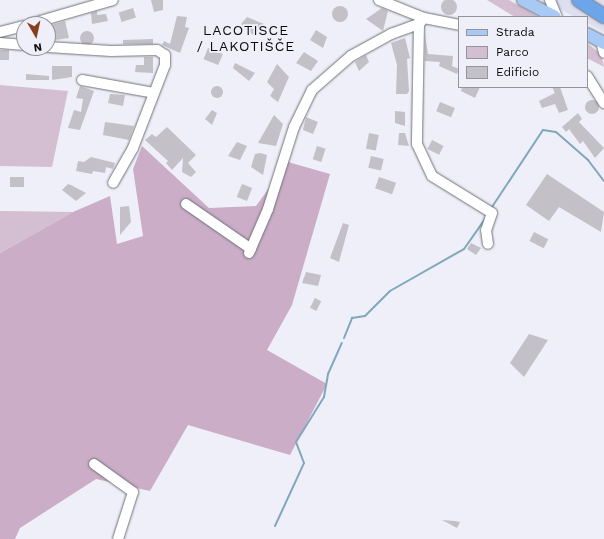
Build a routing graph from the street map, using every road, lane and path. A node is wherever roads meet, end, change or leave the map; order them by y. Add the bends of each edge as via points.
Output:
1 (113, 0) edge
2 (379, 0) edge
3 (525, 0) edge
4 (550, 0) edge
5 (579, 0) edge
6 (56, 16) edge
7 (554, 16) edge
8 (556, 16) edge
9 (604, 16) edge
10 (422, 21) junction
11 (458, 25) edge
12 (16, 28) edge
13 (0, 32) edge
14 (588, 35) edge
15 (0, 43) edge
16 (16, 44) edge
17 (603, 46) edge
18 (56, 47) edge
19 (588, 78) edge
20 (82, 80) dead end
21 (154, 93) junction
22 (604, 103) edge
23 (113, 183) dead end
24 (186, 204) dead end
25 (488, 244) dead end
26 (94, 464) dead end
27 (118, 539) edge

1 - 6 street
2 - 10 street
3 - 7 main road
4 - 8 street
5 - 9 highway
10 - 11 street
10 - 24 street via 350,56 312,90 291,134 250,251
10 - 25 street via 417,144 432,176 492,213 486,230
12 - 13 street
14 - 17 main road
15 - 16 street
18 - 21 street via 162,51 166,60
19 - 22 street
20 - 21 street
21 - 23 street via 133,148
26 - 27 street via 133,492

